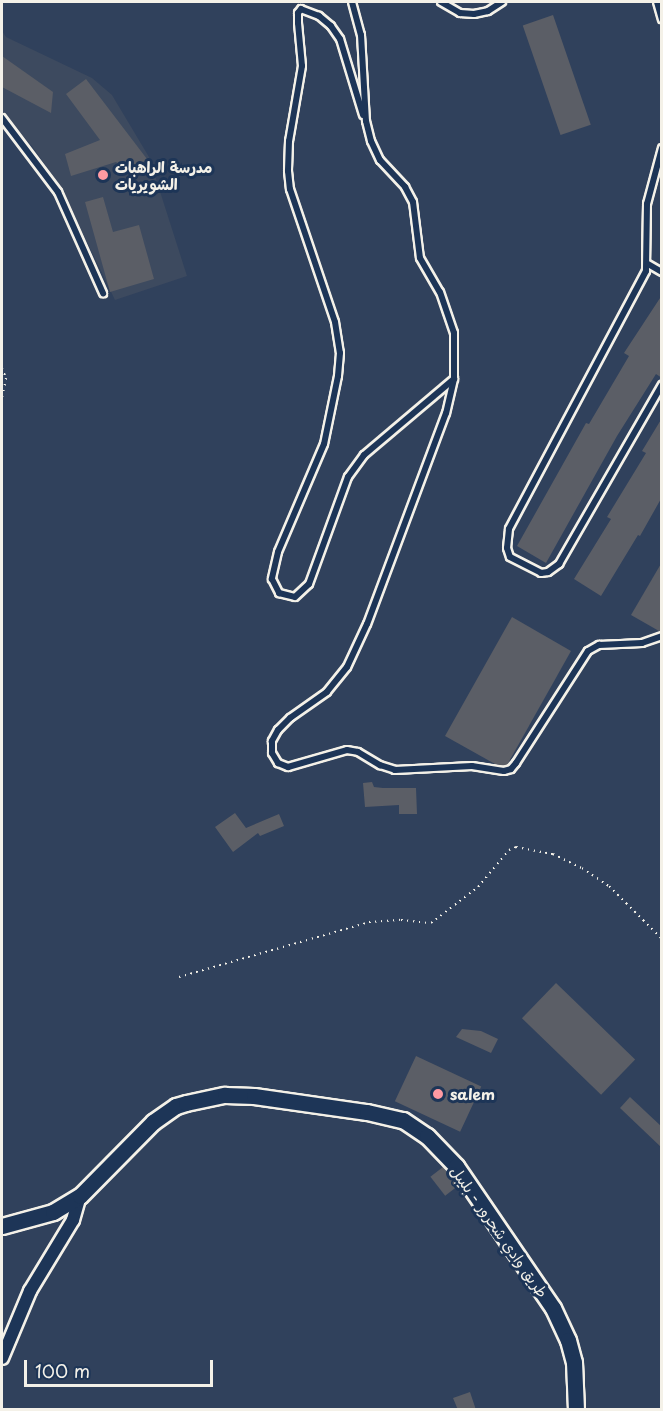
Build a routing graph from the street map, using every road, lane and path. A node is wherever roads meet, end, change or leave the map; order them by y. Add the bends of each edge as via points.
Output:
1 (352, 2) edge
2 (441, 2) edge
3 (502, 2) edge
4 (657, 2) edge
5 (662, 19) edge
6 (2, 118) edge
7 (366, 121) junction
8 (662, 148) edge
9 (648, 264) junction
10 (662, 272) edge
11 (103, 293) dead end
12 (2, 368) edge
13 (454, 379) junction
14 (662, 385) edge
15 (2, 399) edge
16 (662, 636) edge
17 (662, 939) edge
18 (179, 977) dead end
19 (80, 1196) junction
20 (2, 1226) edge
21 (2, 1358) edge
22 (576, 1410) edge

1 - 7 lane via 361,35
2 - 3 lane via 460,13 474,14
4 - 5 lane
6 - 11 lane via 58,192
7 - 13 lane via 380,160 413,202 420,258 440,292 453,333
7 - 13 lane via 340,39 319,16 301,9 298,23 302,66 289,141 290,189 335,322 340,353 324,444 278,552 272,579 279,593 295,597 309,584 348,477 364,455
8 - 9 lane via 645,222
9 - 10 lane
9 - 14 lane via 509,529 510,557 541,573 559,564
12 - 15 path via 6,378
13 - 16 lane via 446,413 367,624 347,667 327,692 278,730 272,741 272,753 278,763 288,767 347,750 395,770 472,766 511,769 588,651 599,645 642,643
17 - 18 path via 609,886 582,867 553,854 516,847 509,850 478,887 431,923 369,922
19 - 20 street, طريق وادي شحرور - بليبل via 53,1212
19 - 21 street via 73,1220 30,1291
19 - 22 street, طريق وادي شحرور - بليبل via 153,1122 186,1102 225,1095 254,1096 403,1120 427,1136 456,1166 553,1308 574,1362

